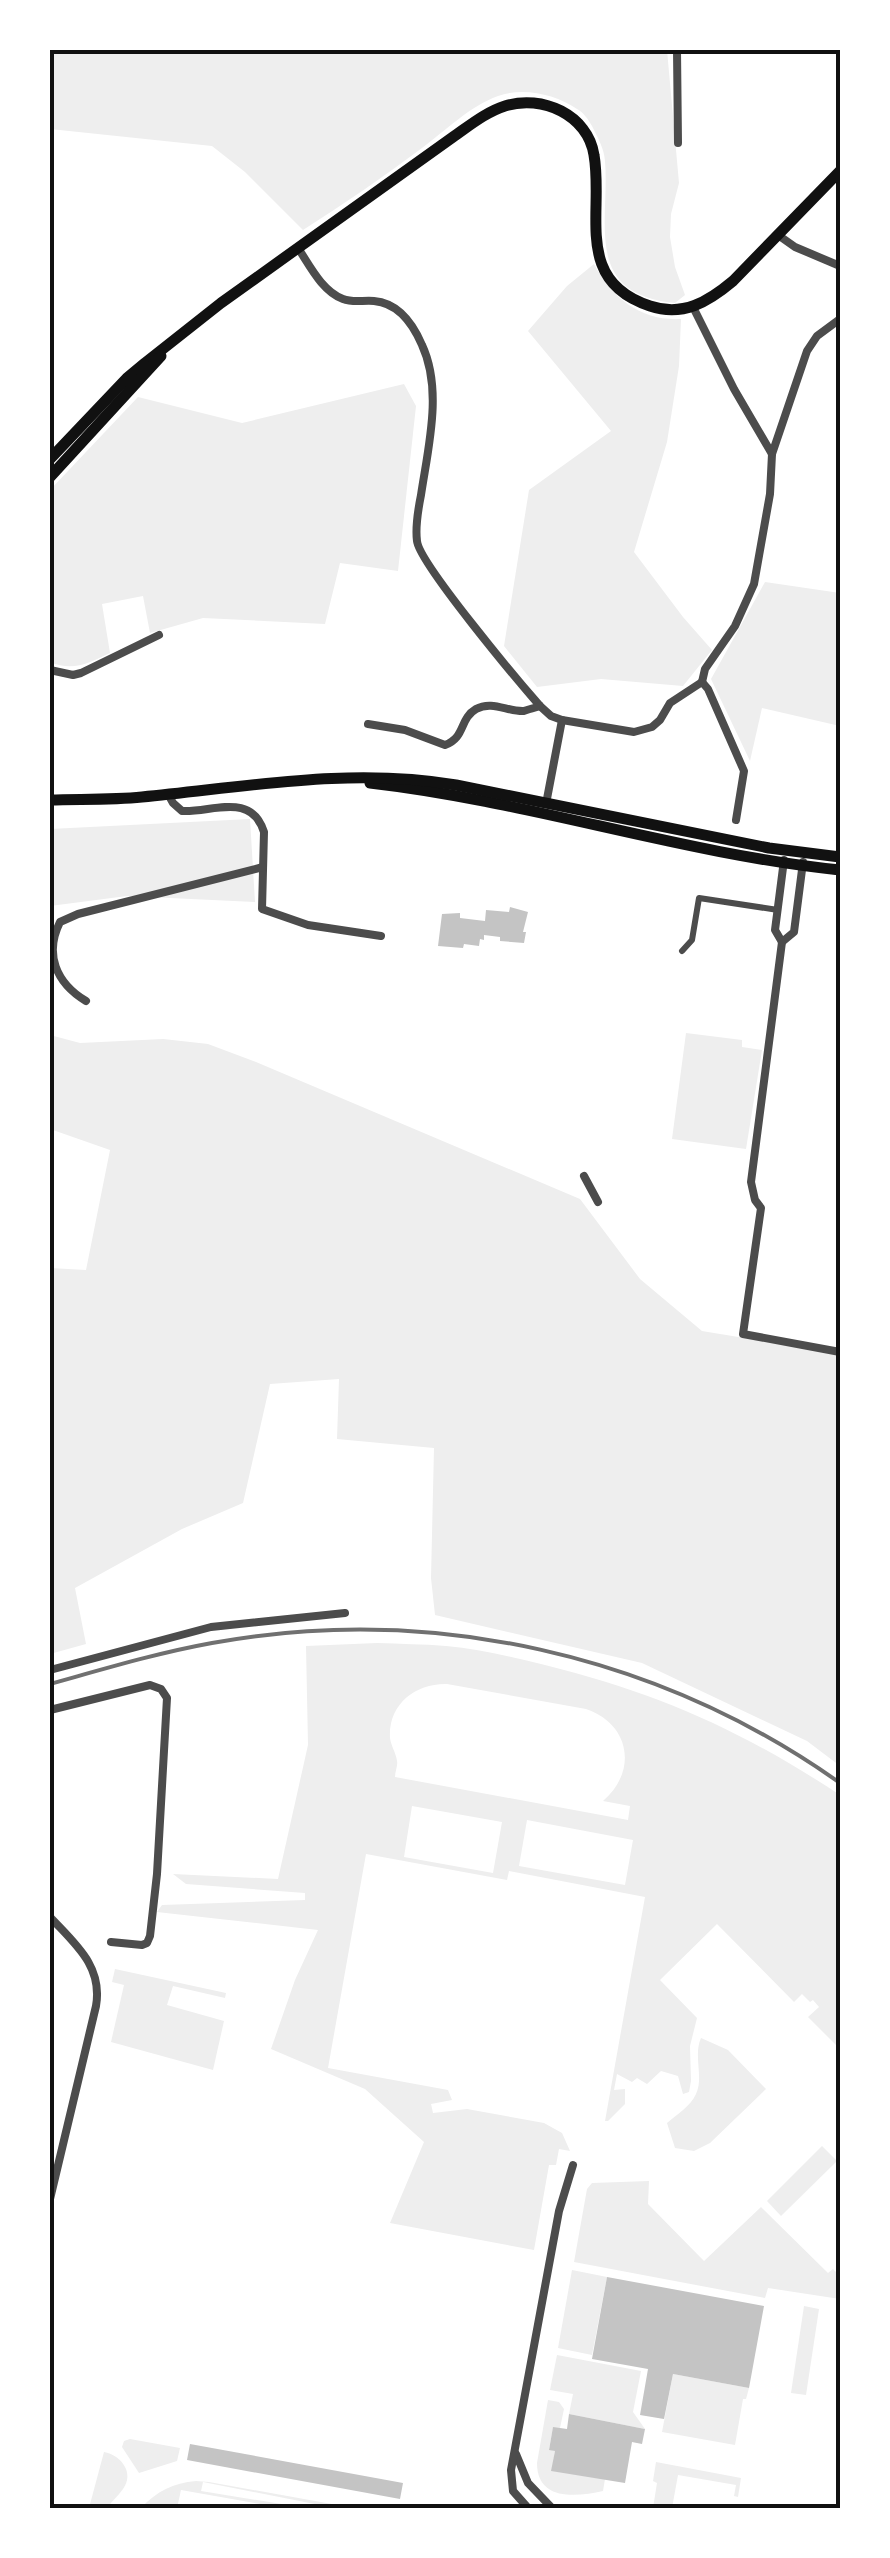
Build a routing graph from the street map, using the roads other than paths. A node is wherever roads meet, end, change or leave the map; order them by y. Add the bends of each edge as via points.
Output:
1 (677, 50) edge
2 (678, 144) dead end
3 (840, 171) edge
4 (778, 235) junction
5 (298, 248) junction
6 (840, 266) edge
7 (693, 308) junction
8 (840, 319) edge
9 (170, 345) junction
10 (772, 454) junction
11 (50, 459) edge
12 (50, 477) edge
13 (159, 635) dead end
14 (50, 670) edge
15 (702, 682) junction
16 (540, 706) junction
17 (562, 720) junction
18 (368, 724) dead end
19 (168, 794) junction
20 (50, 800) edge
21 (546, 808) junction
22 (736, 820) dead end
23 (784, 856) junction
24 (840, 857) edge
25 (803, 859) junction
26 (263, 867) junction
27 (840, 870) edge
28 (778, 910) junction
29 (381, 936) dead end
30 (782, 942) junction
31 (682, 951) dead end
32 (86, 1001) dead end
33 (584, 1176) dead end
34 (598, 1202) dead end
35 (840, 1352) edge
36 (344, 1613) dead end
37 (50, 1670) edge
38 (50, 1710) edge
39 (50, 1917) edge
40 (111, 1942) dead end
41 (573, 2166) dead end
42 (50, 2199) edge
43 (515, 2452) junction
44 (526, 2478) junction
45 (511, 2484) junction
46 (528, 2508) edge
47 (552, 2508) edge

1 - 2 street
3 - 4 main road
4 - 6 street
4 - 7 main road via 727,286
5 - 7 main road via 482,117 534,102 570,116 590,141 596,248 610,279 646,305
5 - 9 main road
5 - 16 street via 328,290 390,305 420,340 435,417 417,546
7 - 10 street
8 - 10 street via 806,351
9 - 11 main road via 126,378
9 - 12 main road
10 - 15 street via 754,584
13 - 14 street via 81,673
15 - 17 street via 670,703 652,727 634,732
15 - 22 street via 744,771
16 - 17 street
16 - 18 street via 481,707 445,745
17 - 21 street
19 - 20 main road
19 - 21 main road via 321,779
19 - 26 street via 185,812 235,806 252,813 264,832
21 - 23 main road
23 - 25 main road
23 - 28 street
24 - 25 main road
25 - 27 main road
25 - 30 street via 794,932
26 - 29 street via 262,909 308,925
26 - 32 street via 60,922 52,958 60,977
28 - 30 street
28 - 31 street via 699,898 692,940
30 - 35 street via 751,1182 761,1208 743,1334
33 - 34 street
36 - 37 street via 212,1627
38 - 40 street via 145,1685 167,1698 150,1938 142,1944
39 - 42 street via 88,1959 98,1989
41 - 43 street
43 - 44 street
43 - 45 street
44 - 45 street
44 - 47 street
45 - 46 street

